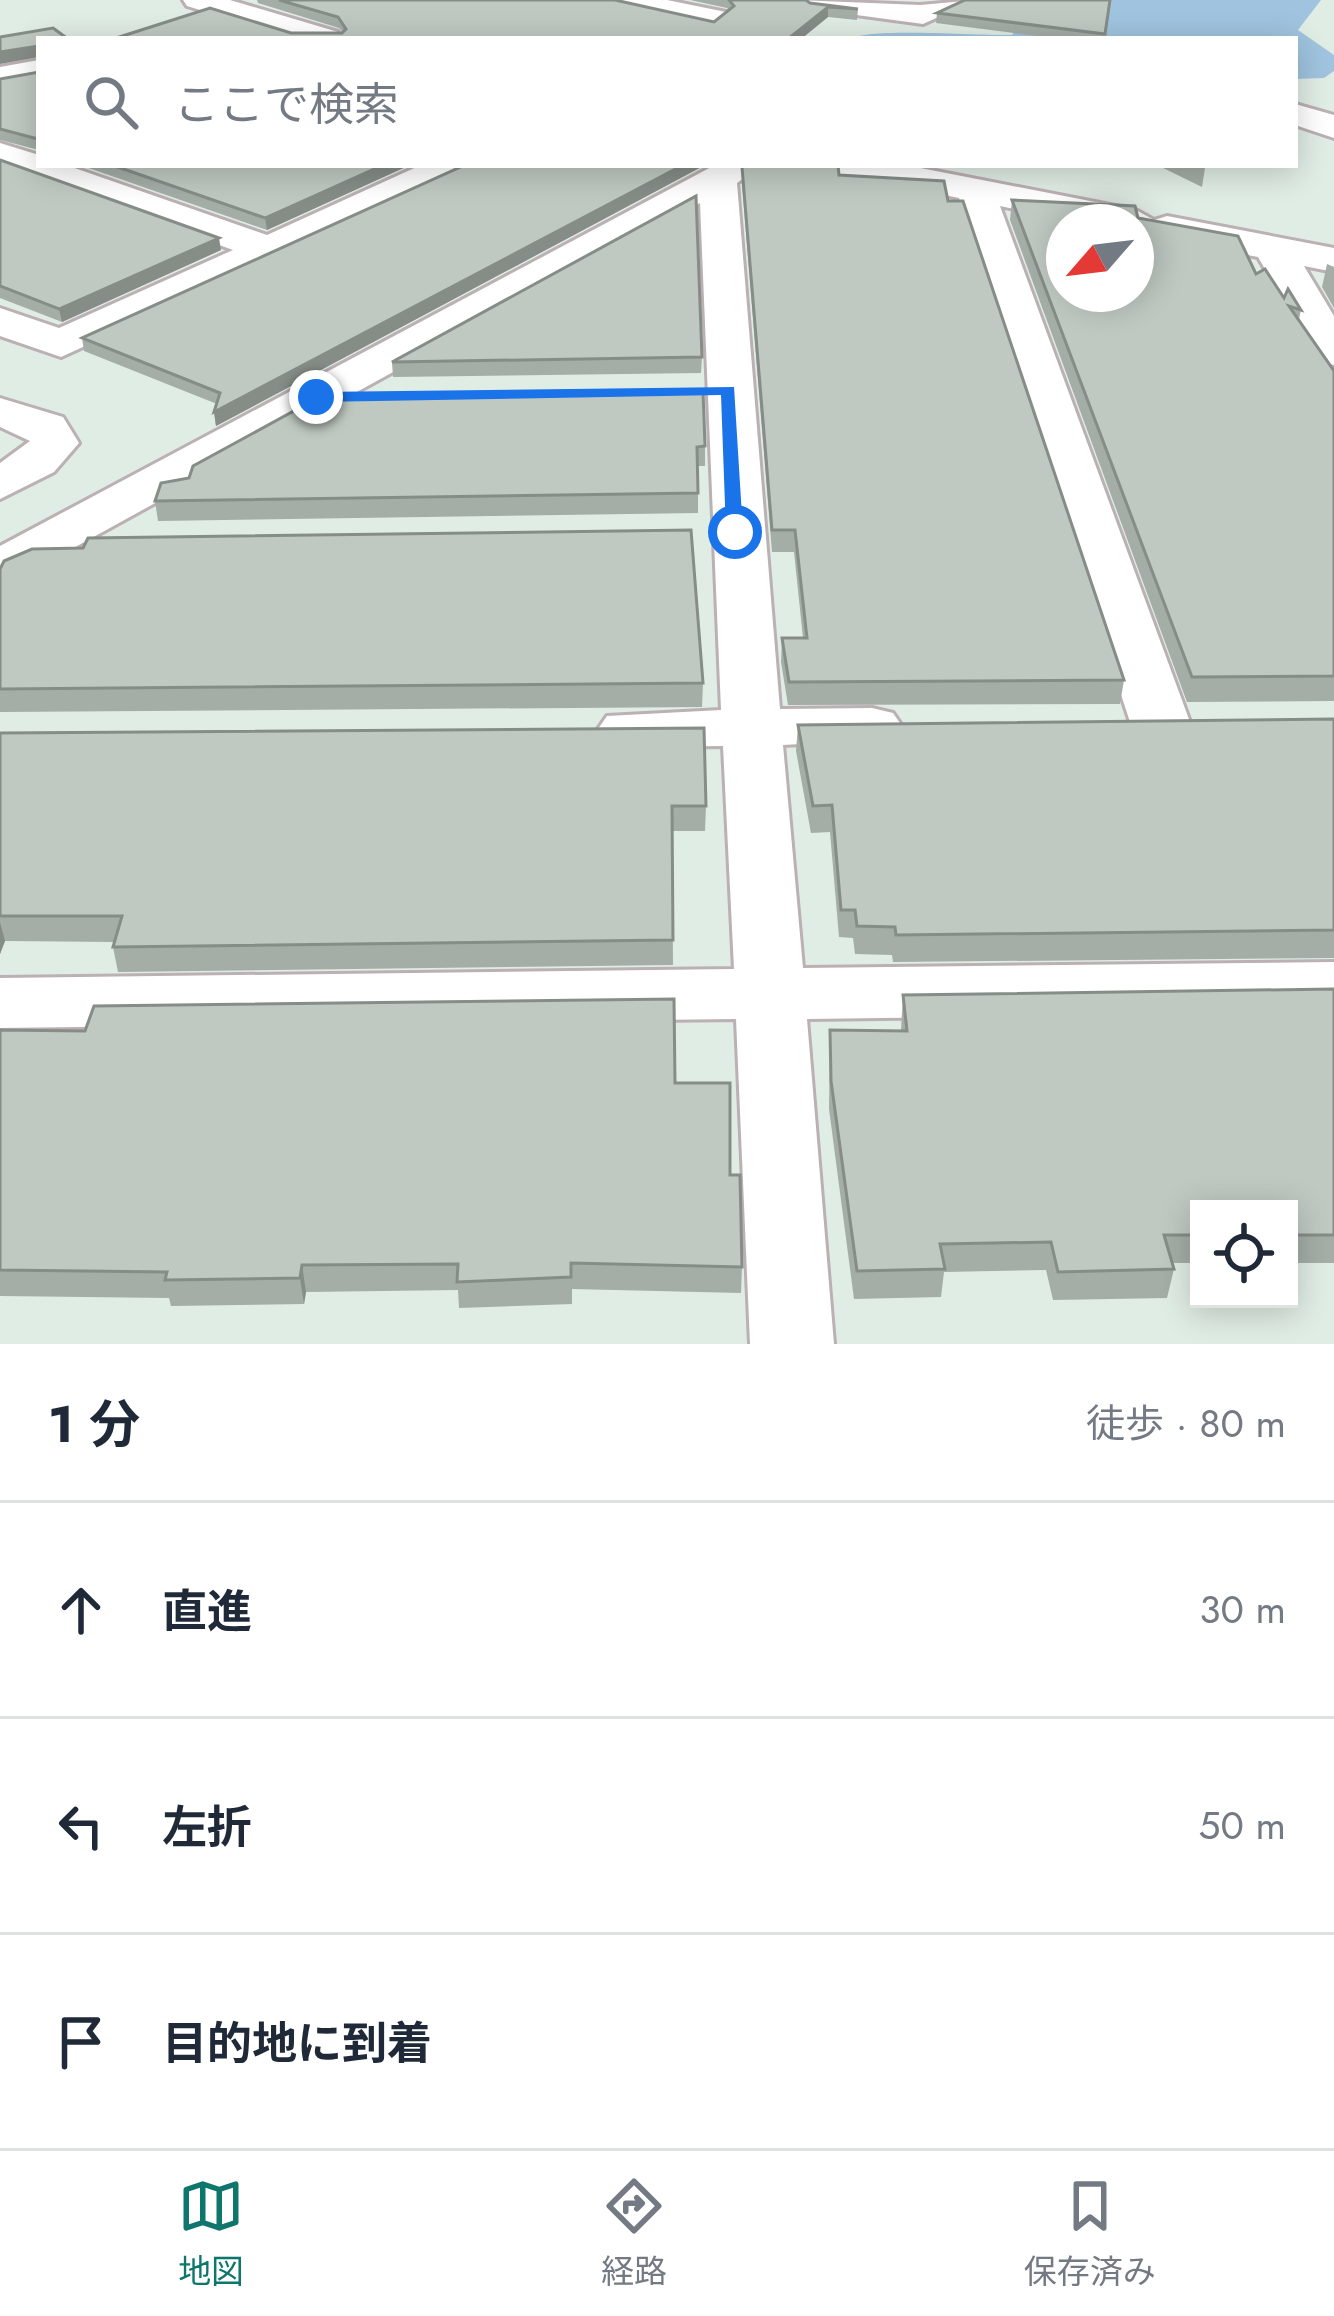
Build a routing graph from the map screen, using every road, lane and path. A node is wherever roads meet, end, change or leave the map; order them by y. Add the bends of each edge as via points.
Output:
1 (198, 0) edge
2 (622, 0) edge
3 (752, 0) edge
4 (812, 0) edge
5 (961, 0) edge
6 (715, 19) junction
7 (280, 26) junction
8 (224, 36) edge
9 (316, 36) edge
10 (688, 36) edge
11 (36, 71) edge
12 (0, 77) edge
13 (1298, 115) edge
14 (1334, 127) edge
15 (0, 154) edge
16 (36, 167) edge
17 (40, 168) edge
18 (427, 168) edge
19 (864, 168) edge
20 (731, 171) edge
21 (975, 190) junction
22 (1046, 204) edge
23 (1154, 226) edge
24 (269, 249) junction
25 (1273, 249) junction
26 (1334, 260) edge
27 (1334, 273) edge
28 (0, 321) edge
29 (1334, 352) edge
30 (408, 396) edge
31 (316, 397) junction
32 (0, 412) edge
33 (0, 484) edge
34 (143, 541) edge
35 (48, 543) junction
36 (0, 567) edge
37 (1160, 722) junction
38 (1091, 723) edge
39 (1225, 723) edge
40 (931, 725) edge
41 (748, 728) junction
42 (584, 730) edge
43 (1334, 987) edge
44 (772, 995) junction
45 (0, 1004) edge
46 (792, 1344) edge

1 - 7 street
2 - 6 street
3 - 6 street
4 - 5 street via 922,15
6 - 10 street
7 - 8 street
7 - 9 street
11 - 12 street
13 - 14 street
15 - 16 street
17 - 24 street
18 - 24 street
19 - 21 street
20 - 31 street
20 - 41 street via 705,391 711,532
21 - 22 street
21 - 37 street
23 - 25 street
24 - 28 street via 62,344
25 - 26 street
25 - 27 street
25 - 29 street
30 - 31 street
31 - 35 street
32 - 33 street via 46,427 55,443
34 - 35 street
35 - 36 street
37 - 38 street
37 - 39 street
40 - 41 street
41 - 42 street
41 - 44 street
43 - 44 street
44 - 45 street
44 - 46 street

